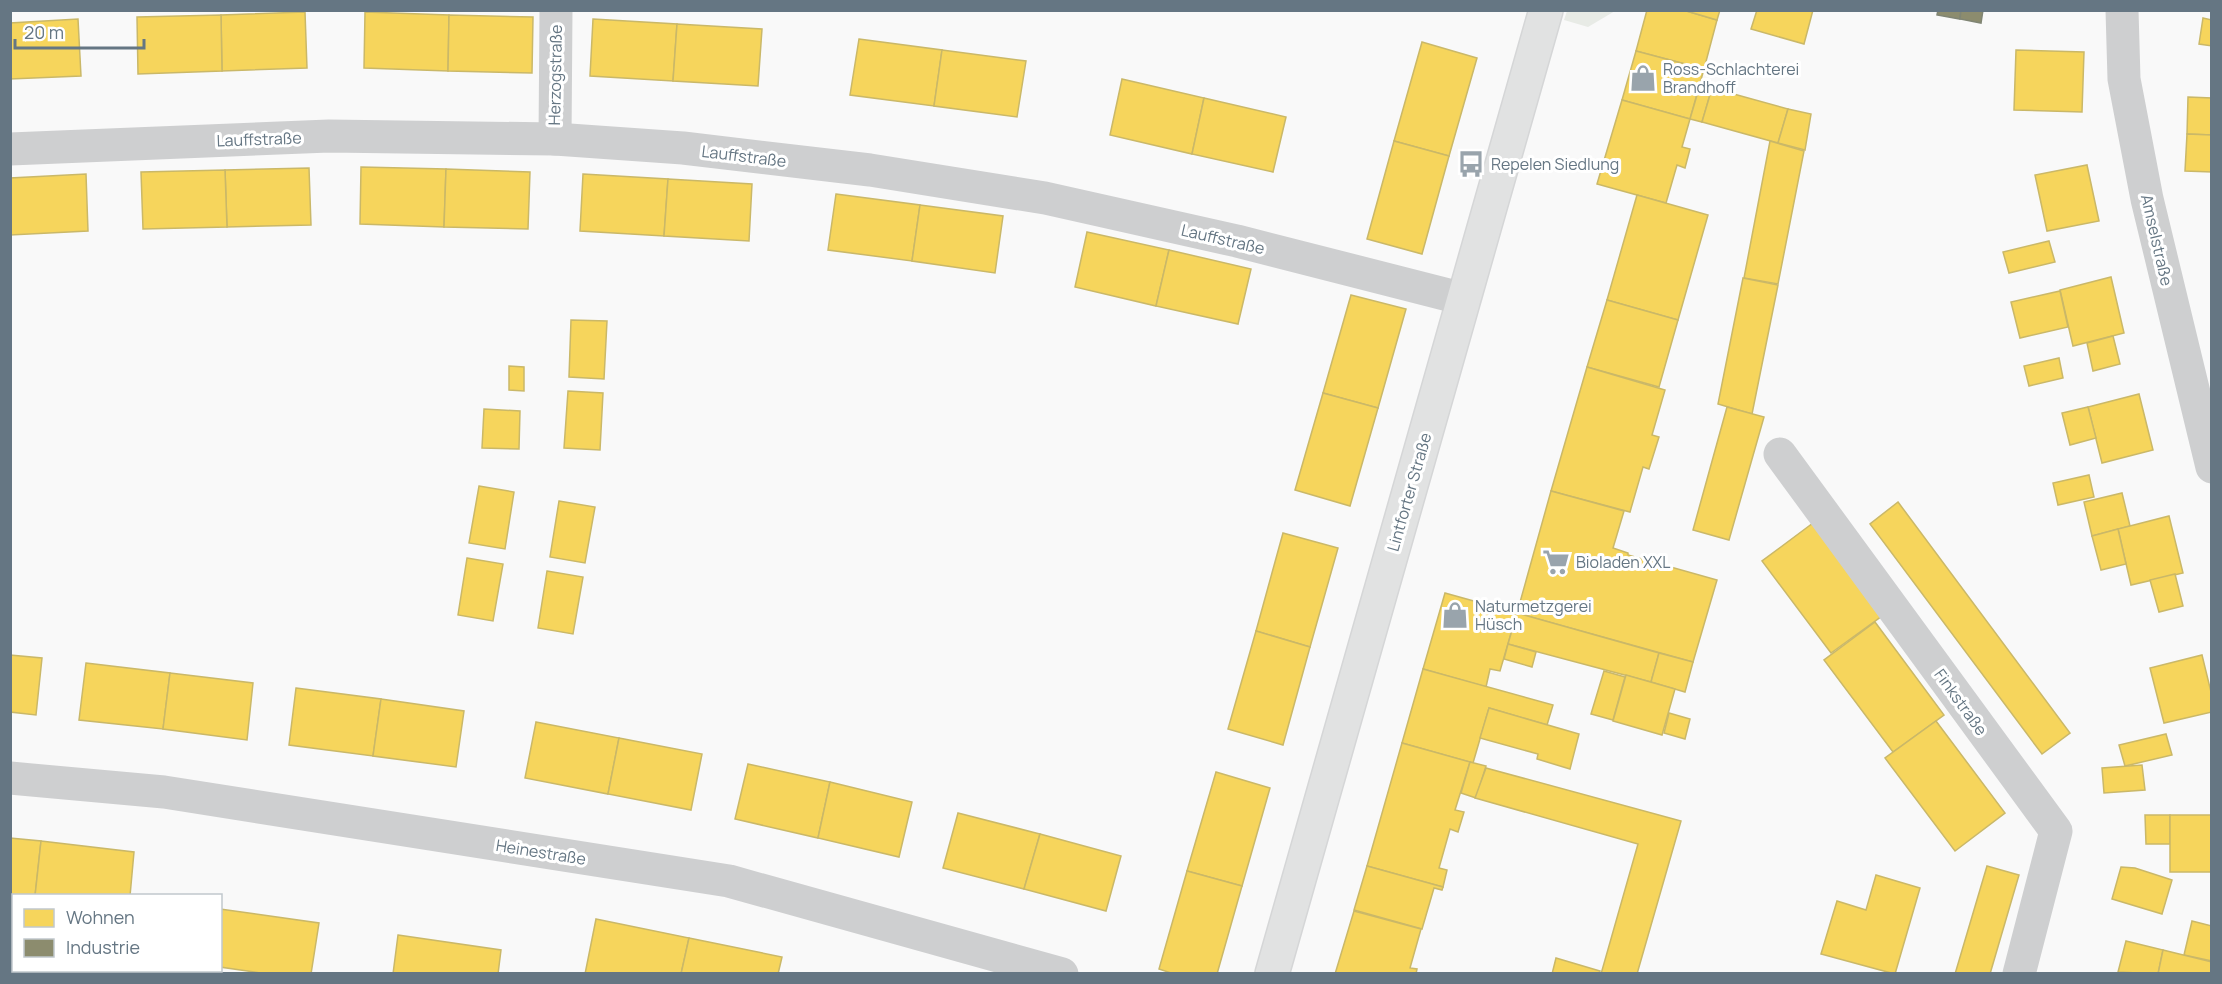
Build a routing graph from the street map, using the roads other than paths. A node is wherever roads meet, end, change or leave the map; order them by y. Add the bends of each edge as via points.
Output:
1 (556, 10) edge
2 (1546, 10) edge
3 (2122, 10) edge
4 (555, 139) junction
5 (10, 149) edge
6 (1464, 299) junction
7 (1780, 454) dead end
8 (2211, 467) edge
9 (10, 778) edge
10 (1062, 974) edge
11 (1272, 974) edge
12 (2019, 974) edge

1 - 4 street, Herzogstraße
2 - 6 street, Lintforter Straße
3 - 8 street, Amselstraße via 2124,79 2136,144
4 - 5 street, Lauffstraße via 329,136
4 - 6 street, Lauffstraße via 683,148 846,167 1045,198 1237,241
6 - 11 street, Lintforter Straße
7 - 12 street, Finkstraße via 2056,831
9 - 10 street, Heinestraße via 165,792 729,882

